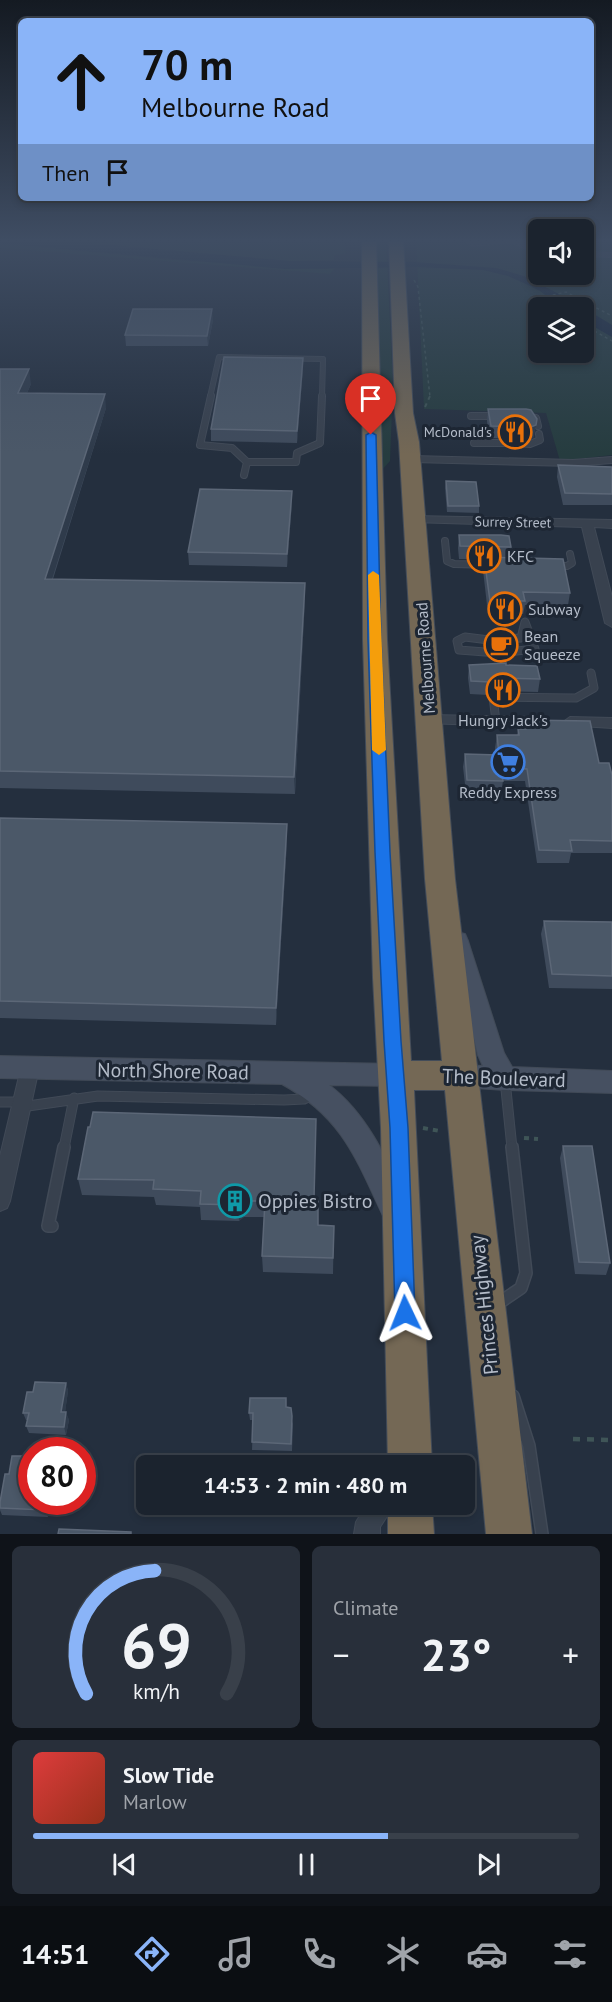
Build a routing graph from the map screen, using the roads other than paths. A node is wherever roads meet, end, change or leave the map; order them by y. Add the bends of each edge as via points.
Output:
1 (373, 311) edge
2 (405, 311) edge
3 (524, 415) edge
4 (471, 416) dead end
5 (503, 416) edge
6 (474, 443) dead end
7 (612, 460) edge
8 (247, 462) junction
9 (391, 470) junction
10 (244, 475) dead end
11 (414, 520) junction
12 (587, 523) junction
13 (612, 524) edge
14 (445, 541) dead end
15 (570, 554) dead end
16 (499, 565) edge
17 (545, 566) edge
18 (525, 622) joint
19 (612, 623) edge
20 (591, 673) dead end
21 (429, 720) junction
22 (496, 721) junction
23 (612, 723) edge
24 (443, 902) junction
25 (0, 1067) edge
26 (30, 1068) junction
27 (285, 1073) junction
28 (347, 1075) junction
29 (395, 1075) junction
30 (461, 1076) junction
31 (505, 1078) junction
32 (612, 1082) edge
33 (318, 1092) junction
34 (74, 1098) junction
35 (0, 1102) edge
36 (21, 1104) junction
37 (0, 1201) edge
38 (52, 1226) dead end
39 (403, 1227) junction
40 (486, 1326) junction
41 (410, 1455) edge
42 (374, 1515) edge
43 (410, 1515) edge
44 (367, 1534) edge
45 (411, 1534) edge
46 (509, 1534) edge
47 (542, 1534) edge

1 - 9 highway, Melbourne Road
2 - 9 highway, Melbourne Road via 415,410
3 - 6 lane via 536,418 540,440 530,444
4 - 5 lane
7 - 9 lane
8 - 8 lane via 296,462 297,453 320,443 322,359 219,357 200,445 232,448
8 - 10 lane
9 - 11 highway, Melbourne Road
9 - 29 highway, Melbourne Road via 375,664
11 - 12 street, Surrey Street
11 - 21 highway, Melbourne Road
12 - 13 street, Surrey Street
12 - 19 street
14 - 16 lane via 447,561 453,564
15 - 17 lane via 572,563 567,566
18 - 18 lane via 535,649 524,653 459,650 457,641 465,637 521,638
20 - 22 lane via 594,688 576,698 493,698
21 - 22 street
21 - 24 highway, Melbourne Road
22 - 23 street
24 - 30 highway, Melbourne Road
24 - 31 main road via 490,1055
25 - 26 main road, North Shore Road
26 - 27 main road, North Shore Road
26 - 36 street
27 - 28 main road, North Shore Road
27 - 33 main road
28 - 29 main road, North Shore Road
28 - 33 lane, North Shore Road
29 - 30 highway, The Boulevard
29 - 39 highway
30 - 31 main road, The Boulevard
30 - 40 highway, Princes Highway
31 - 32 main road, The Boulevard
31 - 40 lane via 526,1273 521,1288
33 - 34 lane, North Shore Road via 295,1100
33 - 39 main road via 356,1129
34 - 36 lane, North Shore Road via 42,1106
34 - 38 lane via 48,1226
35 - 36 lane, North Shore Road
36 - 37 street
39 - 41 highway
40 - 46 highway, Princes Highway
40 - 47 lane via 528,1435
42 - 44 street via 368,1522
43 - 45 highway

